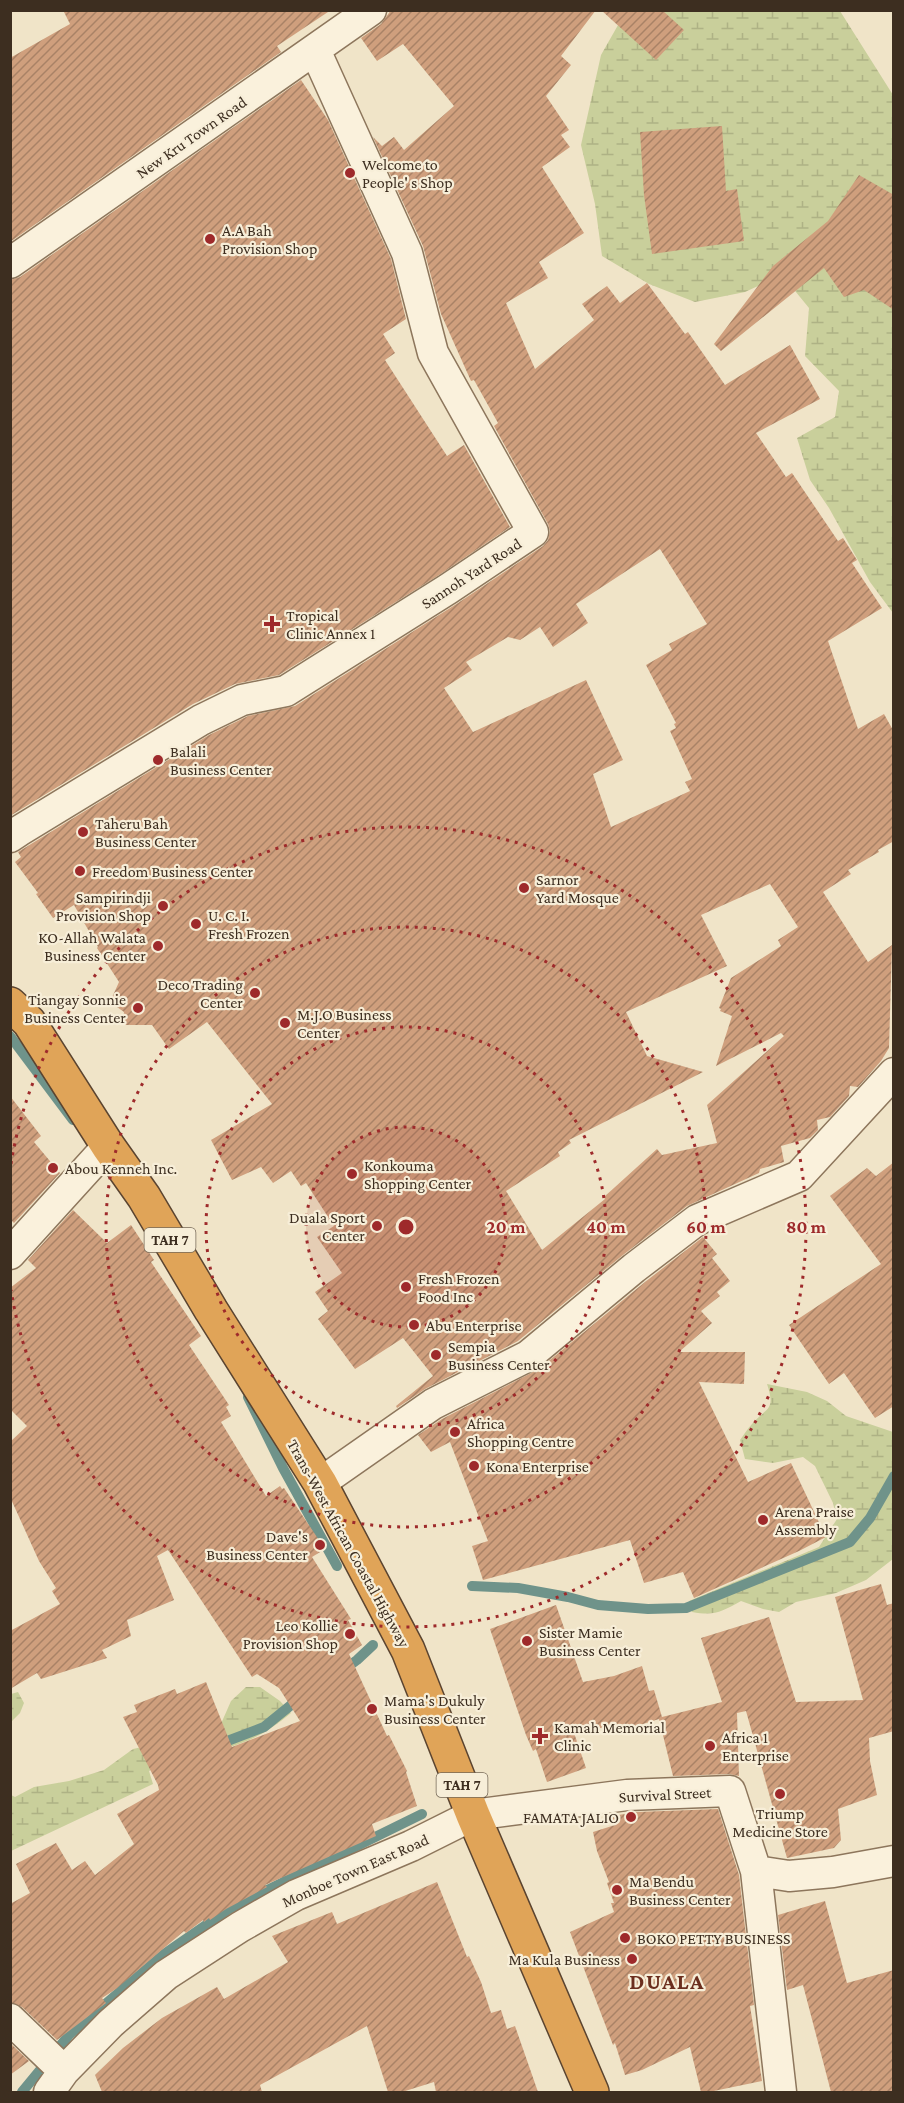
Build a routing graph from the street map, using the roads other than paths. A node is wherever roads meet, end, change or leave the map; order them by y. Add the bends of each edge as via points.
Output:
1 (371, 10) edge
2 (315, 50) junction
3 (10, 264) edge
4 (10, 837) edge
5 (10, 1004) edge
6 (894, 1073) edge
7 (108, 1146) junction
8 (10, 1254) edge
9 (320, 1483) junction
10 (473, 1815) junction
11 (894, 1861) edge
12 (756, 1871) junction
13 (10, 2019) edge
14 (57, 2082) edge
15 (592, 2092) edge
16 (781, 2092) edge

1 - 2 street, New Kru Town Road
2 - 3 street, New Kru Town Road
2 - 4 street, Sannoh Yard Road via 406,253 433,353 533,532 286,691 242,700 201,720
5 - 7 highway, Trans-West African Coastal Highway / TAH 7 via 29,1022
6 - 9 street via 799,1176 698,1220 528,1356 433,1404
7 - 8 street
7 - 9 highway, Trans-West African Coastal Highway / TAH 7 via 144,1197
9 - 10 highway, Trans-West African Coastal Highway / TAH 7 via 408,1650
10 - 12 street, Survival Street via 627,1795 730,1791
10 - 14 street, Monboe Town East Road via 296,1895 240,1927 166,1976 111,2023
10 - 15 highway, Trans-West African Coastal Highway / TAH 7
11 - 12 street via 789,1876
12 - 16 street, Survival Street
13 - 14 street

